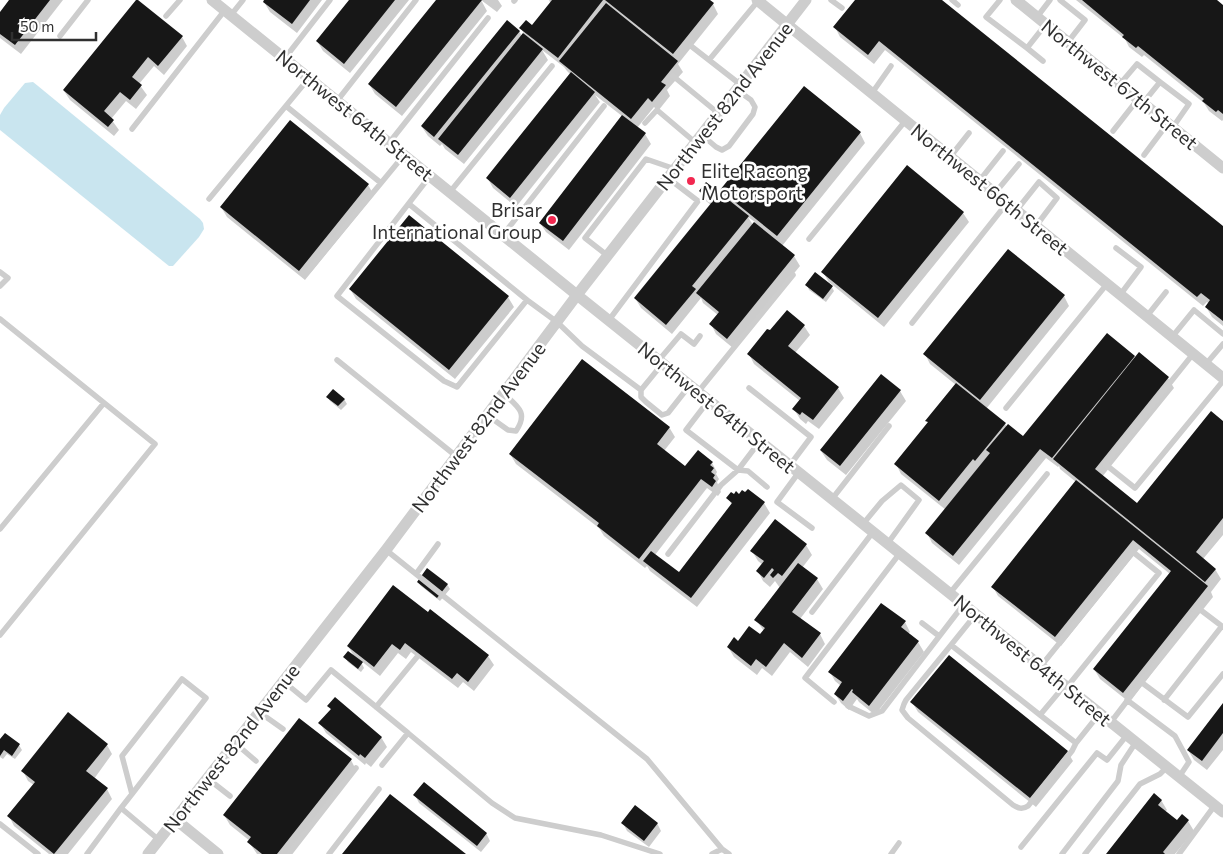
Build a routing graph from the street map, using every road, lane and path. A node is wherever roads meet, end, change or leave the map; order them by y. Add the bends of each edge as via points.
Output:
1 (88, 0) edge
2 (180, 0) edge
3 (212, 0) edge
4 (243, 0) edge
5 (330, 0) edge
6 (416, 0) edge
7 (757, 0) edge
8 (806, 0) edge
9 (831, 0) edge
10 (952, 0) edge
11 (1000, 0) edge
12 (1016, 0) edge
13 (1050, 0) edge
14 (1060, 0) edge
15 (958, 5) dead end
16 (842, 8) dead end
17 (228, 13) junction
18 (166, 16) dead end
19 (488, 18) dead end
20 (1041, 20) junction
21 (788, 24) junction
22 (60, 36) dead end
23 (1068, 42) junction
24 (691, 46) dead end
25 (1027, 48) junction
26 (285, 58) junction
27 (709, 60) junction
28 (1042, 60) dead end
29 (552, 66) dead end
30 (891, 66) dead end
31 (673, 76) dead end
32 (309, 78) junction
33 (1160, 82) junction
34 (1120, 84) junction
35 (739, 87) junction
36 (872, 93) junction
37 (337, 101) junction
38 (1141, 101) junction
39 (286, 106) junction
40 (604, 106) dead end
41 (718, 114) junction
42 (906, 120) junction
43 (645, 122) dead end
44 (1171, 125) junction
45 (132, 130) dead end
46 (1113, 131) dead end
47 (969, 133) dead end
48 (699, 139) junction
49 (389, 143) junction
50 (1003, 151) dead end
51 (404, 155) junction
52 (1144, 155) dead end
53 (950, 157) junction
54 (1019, 164) dead end
55 (1223, 168) edge
56 (672, 174) junction
57 (430, 176) junction
58 (980, 180) junction
59 (381, 183) junction
60 (450, 192) junction
61 (994, 193) junction
62 (209, 199) dead end
63 (1007, 203) junction
64 (409, 204) junction
65 (1016, 210) junction
66 (1036, 226) junction
67 (503, 235) junction
68 (809, 240) dead end
69 (1116, 248) dead end
70 (608, 256) junction
71 (310, 269) dead end
72 (0, 272) edge
73 (793, 274) dead end
74 (1107, 284) junction
75 (0, 286) edge
76 (1166, 292) dead end
77 (1120, 294) junction
78 (577, 295) junction
79 (526, 300) junction
80 (1147, 316) junction
81 (0, 319) edge
82 (609, 320) junction
83 (557, 322) junction
84 (912, 323) dead end
85 (1223, 334) edge
86 (700, 336) dead end
87 (1172, 337) junction
88 (1223, 344) edge
89 (1193, 354) junction
90 (337, 360) dead end
91 (661, 362) junction
92 (1206, 364) junction
93 (1223, 380) edge
94 (694, 388) junction
95 (749, 388) dead end
96 (641, 390) junction
97 (503, 393) junction
98 (709, 400) junction
99 (104, 403) junction
100 (1006, 408) dead end
101 (487, 415) junction
102 (889, 426) dead end
103 (760, 441) junction
104 (456, 456) junction
105 (794, 469) junction
106 (738, 470) junction
107 (1047, 474) dead end
108 (767, 487) dead end
109 (832, 499) junction
110 (863, 524) junction
111 (812, 528) dead end
112 (1223, 529) edge
113 (0, 530) edge
114 (873, 532) junction
115 (888, 543) junction
116 (438, 544) dead end
117 (386, 550) junction
118 (1205, 551) dead end
119 (900, 553) junction
120 (668, 554) dead end
121 (416, 574) junction
122 (950, 593) junction
123 (964, 604) junction
124 (812, 612) dead end
125 (976, 614) junction
126 (922, 623) dead end
127 (1222, 626) edge
128 (0, 635) edge
129 (939, 636) junction
130 (951, 645) junction
131 (417, 657) dead end
132 (1041, 666) junction
133 (1223, 674) edge
134 (283, 681) junction
135 (1141, 682) junction
136 (1066, 686) junction
137 (1127, 700) junction
138 (1164, 700) junction
139 (834, 702) dead end
140 (848, 706) dead end
141 (376, 707) junction
142 (259, 712) junction
143 (1100, 713) junction
144 (1040, 715) junction
145 (1111, 722) junction
146 (282, 729) dead end
147 (408, 733) junction
148 (1132, 738) junction
149 (235, 743) junction
150 (1076, 744) junction
151 (256, 761) dead end
152 (382, 765) dead end
153 (1167, 767) junction
154 (356, 768) dead end
155 (1179, 776) junction
156 (207, 778) junction
157 (379, 790) dead end
158 (132, 794) junction
159 (230, 796) dead end
160 (121, 808) junction
161 (1219, 808) edge
162 (175, 819) junction
163 (0, 824) edge
164 (159, 840) junction
165 (899, 843) dead end
166 (1021, 847) dead end
167 (722, 849) junction
168 (38, 854) edge
169 (87, 854) edge
170 (148, 854) edge
171 (218, 854) edge
172 (289, 854) edge
173 (329, 854) edge
174 (660, 854) edge
175 (712, 854) edge
176 (729, 854) edge
177 (891, 854) edge
178 (1062, 854) edge
179 (1085, 854) edge
180 (1179, 854) edge

1 - 22 lane
2 - 18 lane
3 - 17 street, Northwest 64th Street
4 - 17 lane
5 - 26 lane
6 - 37 lane
7 - 21 street, Northwest 66th Street
7 - 27 lane
8 - 21 street, Northwest 82nd Avenue
9 - 16 lane
10 - 15 lane
11 - 25 lane via 986,17
12 - 20 street, Northwest 67th Street
13 - 20 lane
14 - 23 lane via 1085,20
17 - 26 street, Northwest 64th Street
17 - 45 lane
19 - 49 lane
20 - 23 street, Northwest 67th Street
20 - 25 lane
21 - 35 street, Northwest 82nd Avenue
21 - 36 street, Northwest 66th Street
23 - 34 street, Northwest 67th Street
24 - 27 lane
25 - 28 lane
26 - 32 street, Northwest 64th Street
27 - 35 lane
29 - 60 lane
30 - 36 lane
31 - 41 lane
32 - 37 street, Northwest 64th Street
32 - 39 lane
33 - 34 lane via 1137,64
33 - 38 lane
33 - 44 lane via 1189,104
34 - 38 street, Northwest 67th Street
35 - 41 street, Northwest 82nd Avenue
35 - 48 lane via 755,107 729,146 722,150
36 - 42 street, Northwest 66th Street
37 - 49 street, Northwest 64th Street
38 - 44 street, Northwest 67th Street
38 - 46 lane
39 - 59 lane
39 - 62 lane
40 - 67 lane
41 - 48 street, Northwest 82nd Avenue
42 - 53 street, Northwest 66th Street
42 - 68 lane
43 - 48 lane via 657,110
44 - 52 lane
44 - 55 street, Northwest 67th Street
47 - 53 lane
48 - 56 street, Northwest 82nd Avenue
49 - 51 street, Northwest 64th Street
50 - 58 lane
51 - 57 street, Northwest 64th Street
51 - 59 lane
53 - 58 street, Northwest 66th Street
54 - 61 lane
56 - 70 street, Northwest 82nd Avenue
56 - 70 lane via 646,159 585,238
56 - 82 lane via 698,201
57 - 60 street, Northwest 64th Street
57 - 64 lane
58 - 61 street, Northwest 66th Street
59 - 71 lane
60 - 67 street, Northwest 64th Street
61 - 63 street, Northwest 66th Street
63 - 65 street, Northwest 66th Street
63 - 84 lane
64 - 79 lane
64 - 79 lane via 337,296 444,381 457,387
65 - 66 street, Northwest 66th Street
65 - 66 lane via 1039,182 1057,198
66 - 74 street, Northwest 66th Street
67 - 78 street, Northwest 64th Street
69 - 77 lane via 1141,268
70 - 78 street, Northwest 82nd Avenue
72 - 75 lane via 8,278
73 - 94 lane
74 - 77 street, Northwest 66th Street
74 - 100 lane
76 - 80 lane
77 - 80 street, Northwest 66th Street
78 - 82 street, Northwest 64th Street
78 - 83 street, Northwest 82nd Avenue
79 - 83 lane
80 - 87 street, Northwest 66th Street
81 - 99 lane
82 - 91 street, Northwest 64th Street
83 - 96 lane via 582,346
83 - 97 street, Northwest 82nd Avenue
85 - 87 lane via 1194,310
86 - 91 lane via 694,344 681,334
87 - 89 street, Northwest 66th Street
88 - 92 lane
89 - 92 street, Northwest 66th Street
89 - 93 lane via 1105,464 1135,488
90 - 104 lane
91 - 94 street, Northwest 64th Street
91 - 96 lane
92 - 93 street, Northwest 66th Street
94 - 96 lane via 662,415 641,397
94 - 98 street, Northwest 64th Street
95 - 105 lane via 811,437
97 - 101 street, Northwest 82nd Avenue
97 - 101 lane via 520,408 522,416 516,431 508,430
98 - 103 street, Northwest 64th Street
98 - 106 lane via 686,430
99 - 113 lane
99 - 128 lane via 155,444
101 - 104 street, Northwest 82nd Avenue
102 - 109 lane
103 - 105 street, Northwest 64th Street
103 - 106 lane
104 - 117 street, Northwest 82nd Avenue
105 - 109 street, Northwest 64th Street
105 - 111 lane via 777,502
106 - 108 lane via 748,471
106 - 120 lane via 721,485
107 - 122 lane
109 - 110 street, Northwest 64th Street
110 - 114 street, Northwest 64th Street
110 - 115 lane via 901,485 919,500
112 - 118 lane
114 - 115 street, Northwest 64th Street
114 - 124 lane
115 - 119 street, Northwest 64th Street
116 - 121 lane
117 - 121 lane
117 - 134 street, Northwest 82nd Avenue
119 - 122 street, Northwest 64th Street
119 - 139 lane via 805,678
121 - 167 lane via 648,759
122 - 123 street, Northwest 64th Street
123 - 125 street, Northwest 64th Street
123 - 129 lane
125 - 130 lane
125 - 132 street, Northwest 64th Street
126 - 129 lane
127 - 135 lane via 1198,608
127 - 138 lane
129 - 140 lane via 882,711 869,716
130 - 144 lane
130 - 150 lane via 906,700 902,710 1013,804 1021,808 1028,806
131 - 141 lane
132 - 136 street, Northwest 64th Street
132 - 136 lane via 1133,552 1159,573
133 - 138 lane via 1188,717
134 - 141 lane via 306,700 331,670
134 - 142 street, Northwest 82nd Avenue
135 - 137 lane
135 - 138 lane
136 - 143 street, Northwest 64th Street
136 - 144 lane
137 - 145 lane
137 - 155 lane via 1175,736 1189,762
141 - 147 lane
142 - 146 lane
142 - 149 street, Northwest 82nd Avenue
143 - 145 street, Northwest 64th Street
143 - 150 lane
144 - 150 lane
145 - 148 street, Northwest 64th Street
147 - 152 lane
147 - 174 lane via 492,803 515,818 601,835
148 - 153 street, Northwest 64th Street
148 - 166 lane via 1107,760 1097,753
148 - 178 lane via 1118,781
149 - 151 lane
149 - 156 street, Northwest 82nd Avenue
153 - 155 street, Northwest 64th Street
153 - 179 lane via 1140,784
154 - 172 lane
155 - 161 street, Northwest 64th Street
156 - 159 lane
156 - 162 street, Northwest 82nd Avenue
157 - 173 lane
158 - 158 lane via 206,698 182,679 122,756
158 - 160 lane
160 - 164 lane
160 - 169 lane
161 - 180 lane
162 - 164 street, Northwest 82nd Avenue
162 - 171 street
163 - 168 lane
164 - 170 street, Northwest 82nd Avenue
165 - 177 lane
167 - 175 lane
167 - 176 lane

